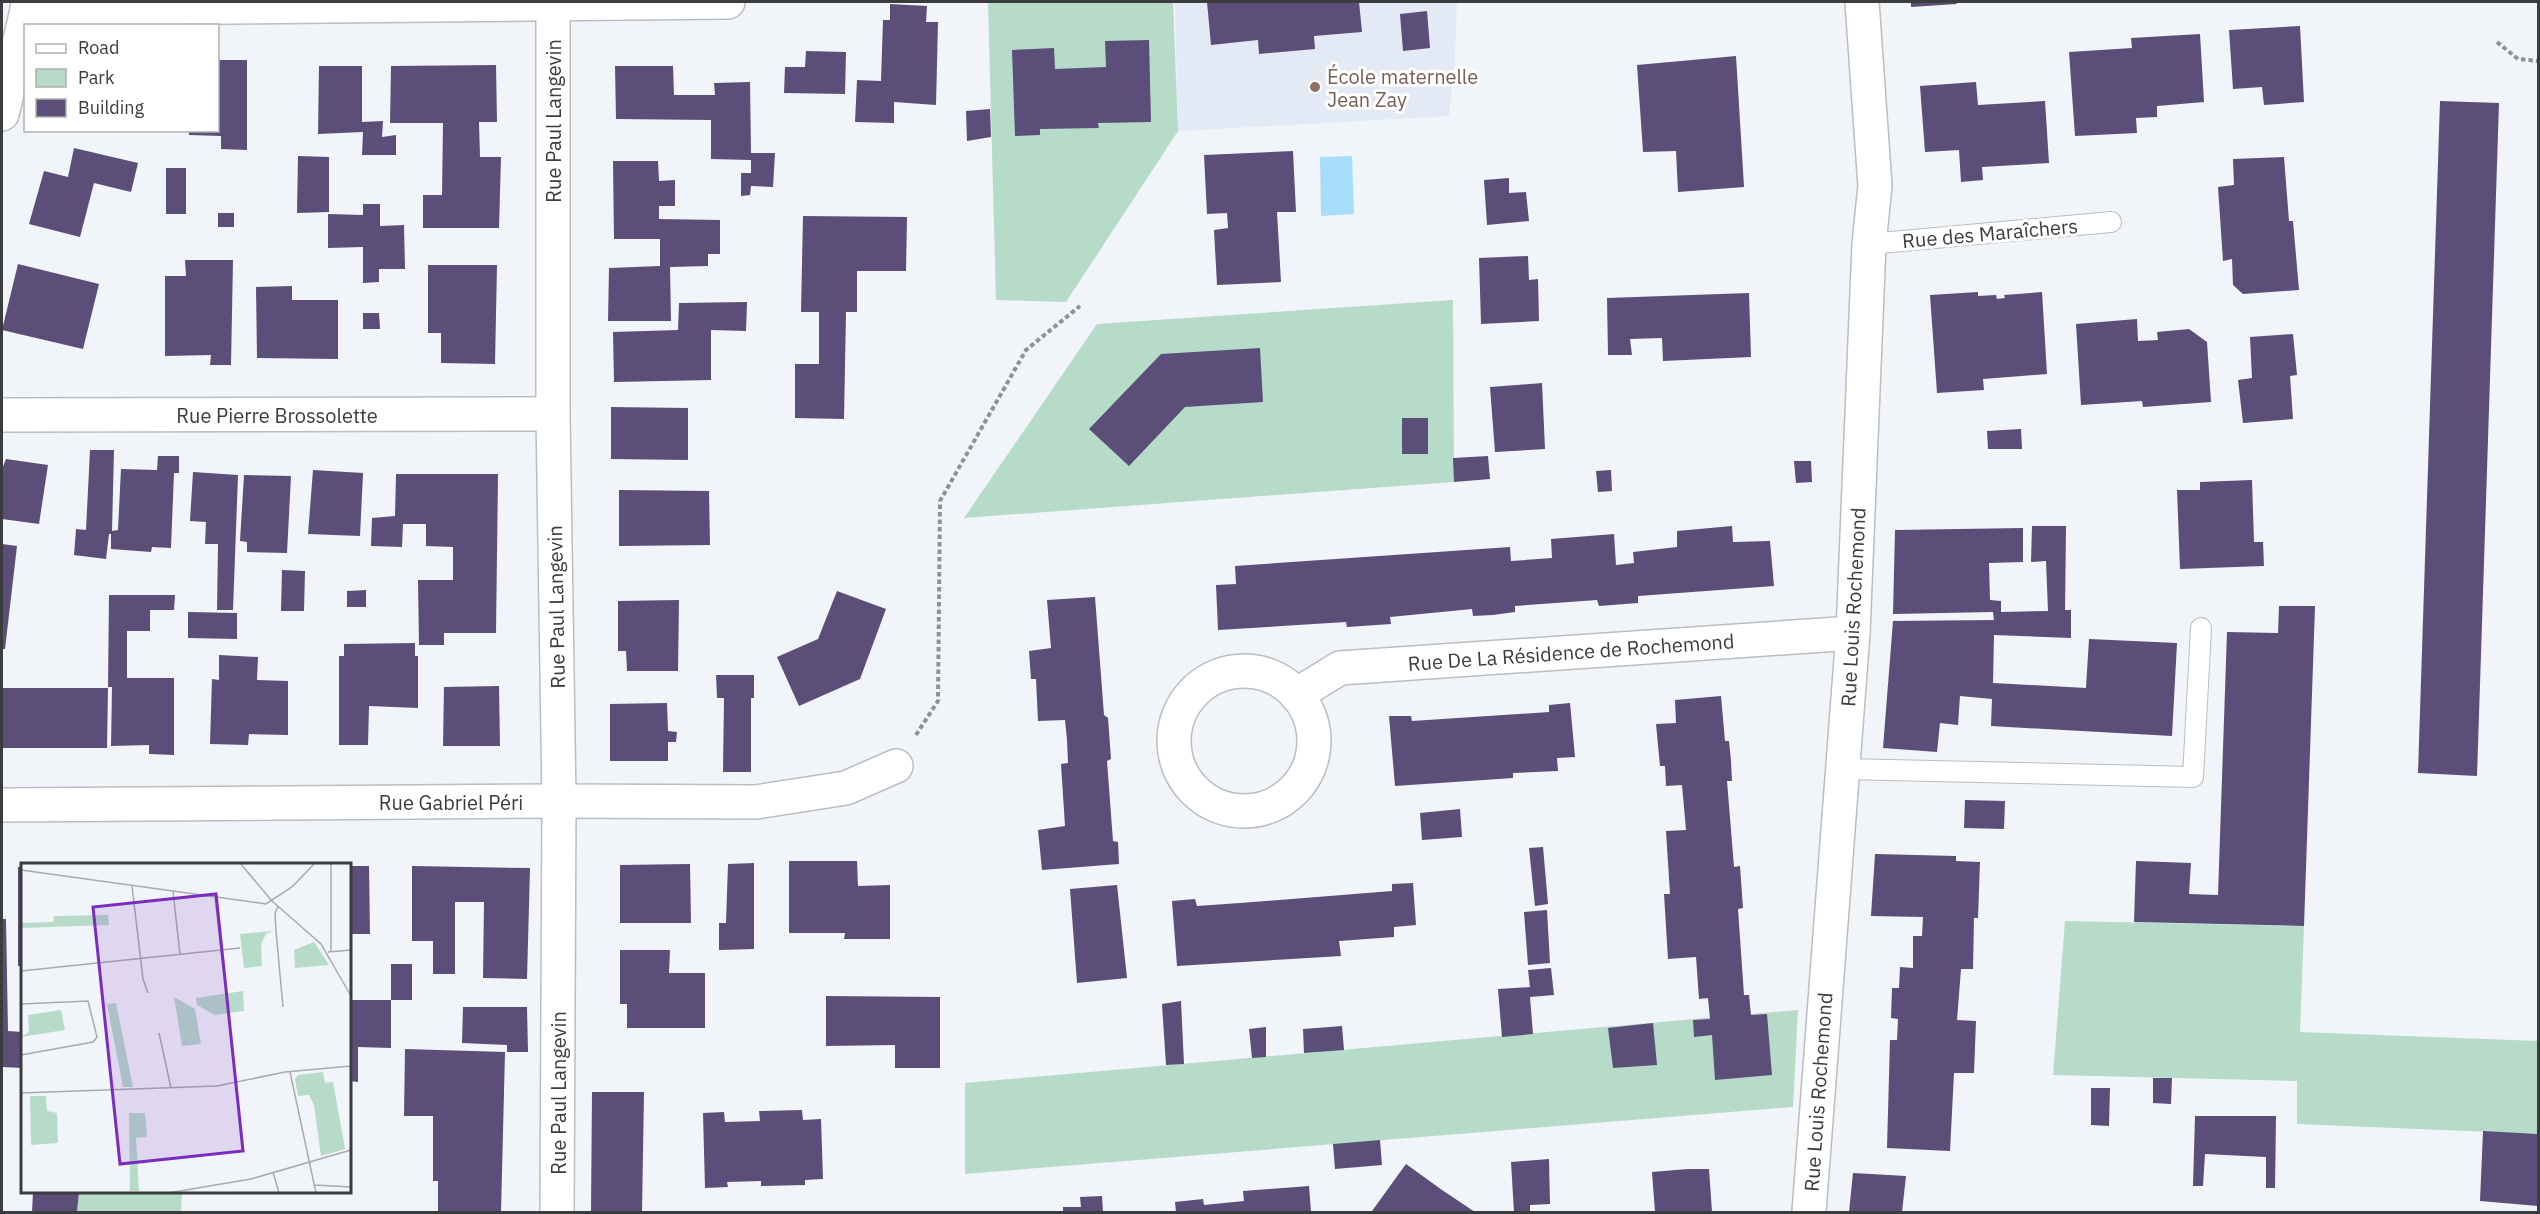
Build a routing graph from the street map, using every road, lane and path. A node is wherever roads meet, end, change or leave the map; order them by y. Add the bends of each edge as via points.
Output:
1 (553, 2) edge
2 (728, 2) edge
3 (1862, 2) edge
4 (28, 5) edge
5 (2497, 42) dead end
6 (2538, 61) edge
7 (2, 114) edge
8 (2111, 222) dead end
9 (1869, 244) junction
10 (1080, 306) dead end
11 (553, 414) junction
12 (2, 415) edge
13 (2201, 628) dead end
14 (1854, 633) junction
15 (1296, 695) junction
16 (896, 766) joint
17 (1843, 769) junction
18 (559, 801) junction
19 (2, 805) edge
20 (557, 1212) edge
21 (1809, 1212) edge

1 - 2 street
1 - 4 street
1 - 11 street, Rue Paul Langevin
3 - 9 street, Rue Louis Rochemond via 1875,186
4 - 7 street
5 - 6 path via 2518,59
8 - 9 lane, Rue des Maraîchers
9 - 14 street, Rue Louis Rochemond
10 - 16 path via 1026,350 940,501 938,701
11 - 12 street, Rue Pierre Brossolette
11 - 18 street, Rue Paul Langevin
13 - 17 lane via 2193,777
14 - 15 street, Rue De La Résidence de Rochemond via 1340,668
14 - 17 street, Rue Louis Rochemond
15 - 15 street via 1268,674 1245,670 1222,674 1202,685 1185,702 1176,723 1174,746 1180,769 1192,788 1210,802 1232,810 1255,810 1277,803 1295,789 1308,770 1314,747 1312,724 1304,703
16 - 18 street, Rue Gabriel Péri via 846,788 756,802
17 - 21 street, Rue Louis Rochemond
18 - 19 street, Rue Gabriel Péri
18 - 20 street, Rue Paul Langevin

